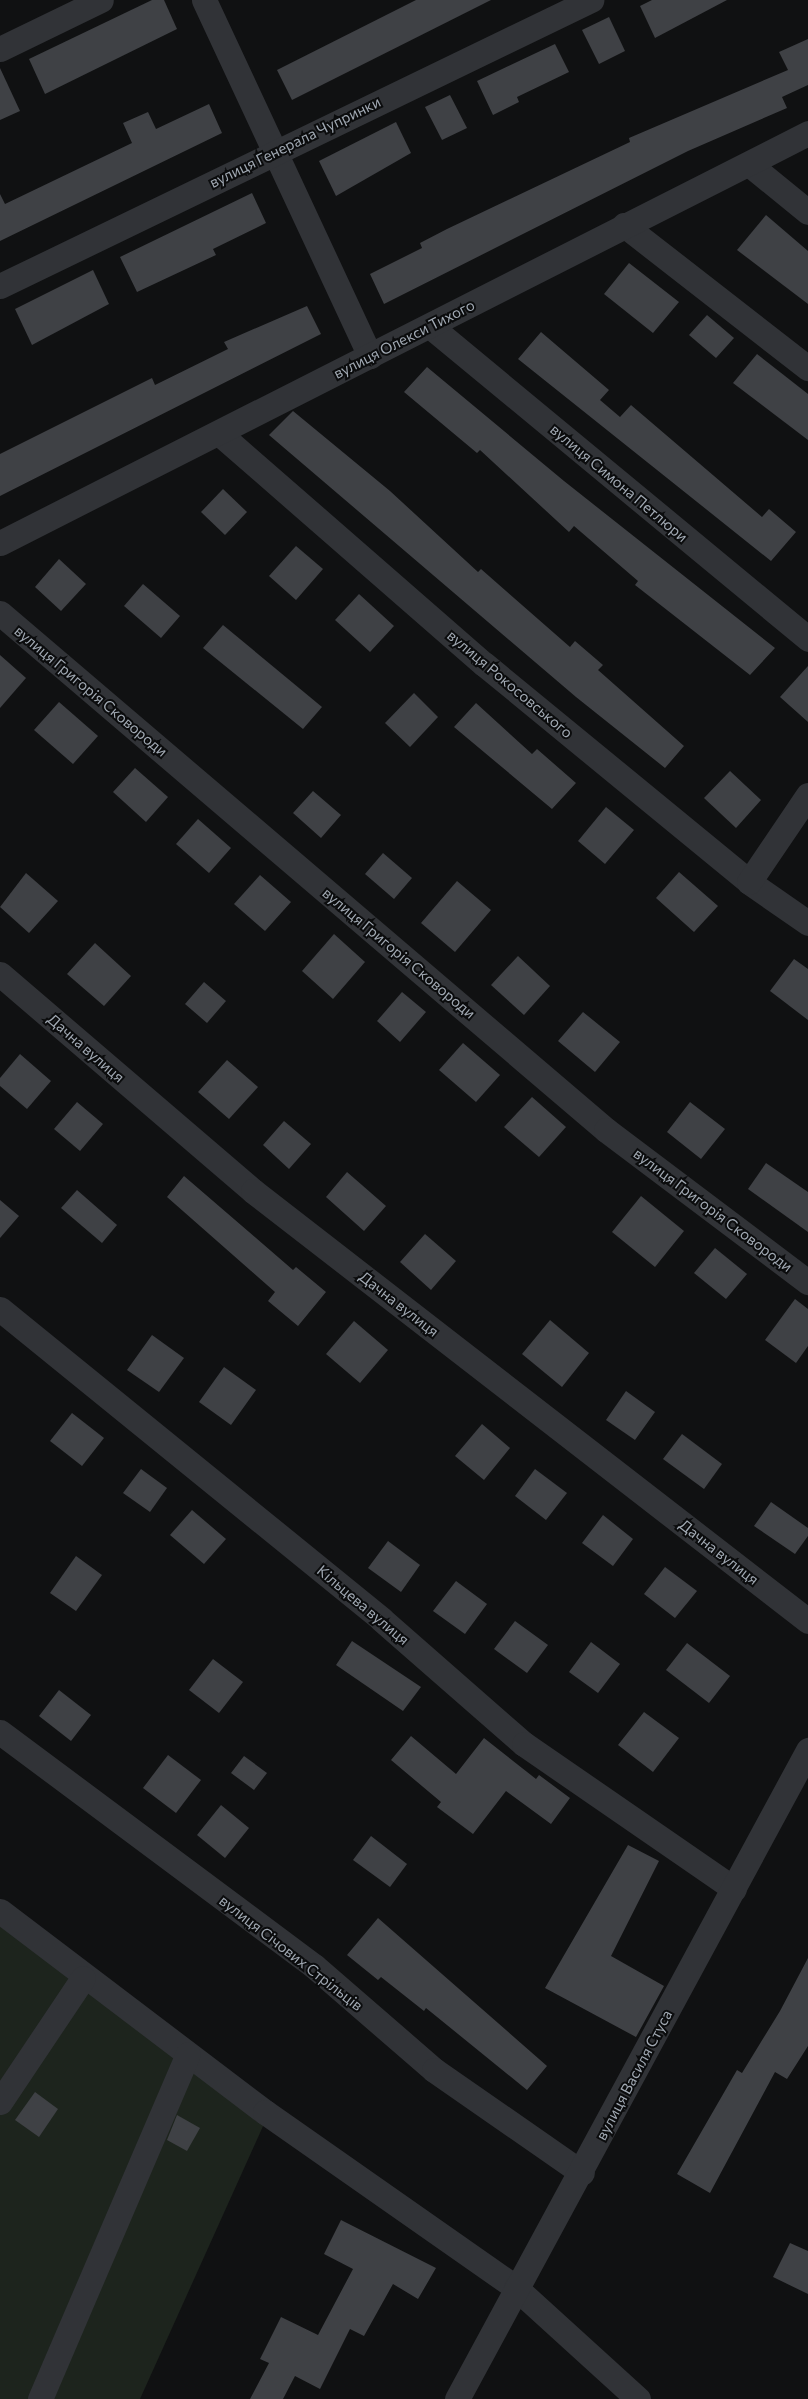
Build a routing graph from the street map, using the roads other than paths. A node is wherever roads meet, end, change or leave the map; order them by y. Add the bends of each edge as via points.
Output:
1 (101, 0) edge
2 (204, 0) edge
3 (591, 0) edge
4 (0, 49) edge
5 (808, 133) edge
6 (277, 150) junction
7 (749, 164) junction
8 (808, 212) edge
9 (624, 225) junction
10 (0, 286) edge
11 (430, 326) junction
12 (370, 356) junction
13 (808, 368) edge
14 (220, 434) junction
15 (0, 543) edge
16 (0, 613) edge
17 (808, 639) edge
18 (808, 795) edge
19 (750, 882) junction
20 (808, 923) edge
21 (0, 974) edge
22 (808, 1282) edge
23 (0, 1309) edge
24 (808, 1621) edge
25 (0, 1732) edge
26 (808, 1750) edge
27 (734, 1889) junction
28 (0, 1911) edge
29 (83, 1978) junction
30 (188, 2054) junction
31 (0, 2102) edge
32 (582, 2173) junction
33 (516, 2288) junction
34 (40, 2399) edge
35 (457, 2399) edge
36 (638, 2399) edge

1 - 4 street
2 - 6 street
3 - 6 street, вулиця Генерала Чупринки
5 - 7 street, вулиця Олекси Тихого
6 - 10 street, вулиця Генерала Чупринки
6 - 12 street
7 - 8 street
7 - 9 street, вулиця Олекси Тихого
9 - 11 street, вулиця Олекси Тихого
9 - 13 street
11 - 12 street, вулиця Олекси Тихого
11 - 17 street, вулиця Симона Петлюри
12 - 14 street, вулиця Олекси Тихого
14 - 15 street, вулиця Олекси Тихого
14 - 19 street, вулиця Рокосовського via 484,664
16 - 22 street, вулиця Григорія Сковороди via 606,1130
18 - 19 street
19 - 20 street, вулиця Рокосовського
21 - 24 street, Дачна вулиця via 252,1191
23 - 27 street, Кільцева вулиця via 381,1619 524,1744
25 - 32 street, вулиця Січових Стрільців via 314,1966 434,2070
26 - 27 street, вулиця Василя Стуса
27 - 32 street, вулиця Василя Стуса
28 - 29 street
29 - 30 street
29 - 31 street
30 - 33 street
30 - 34 street
32 - 33 street, вулиця Василя Стуса
33 - 35 street, вулиця Василя Стуса
33 - 36 street

